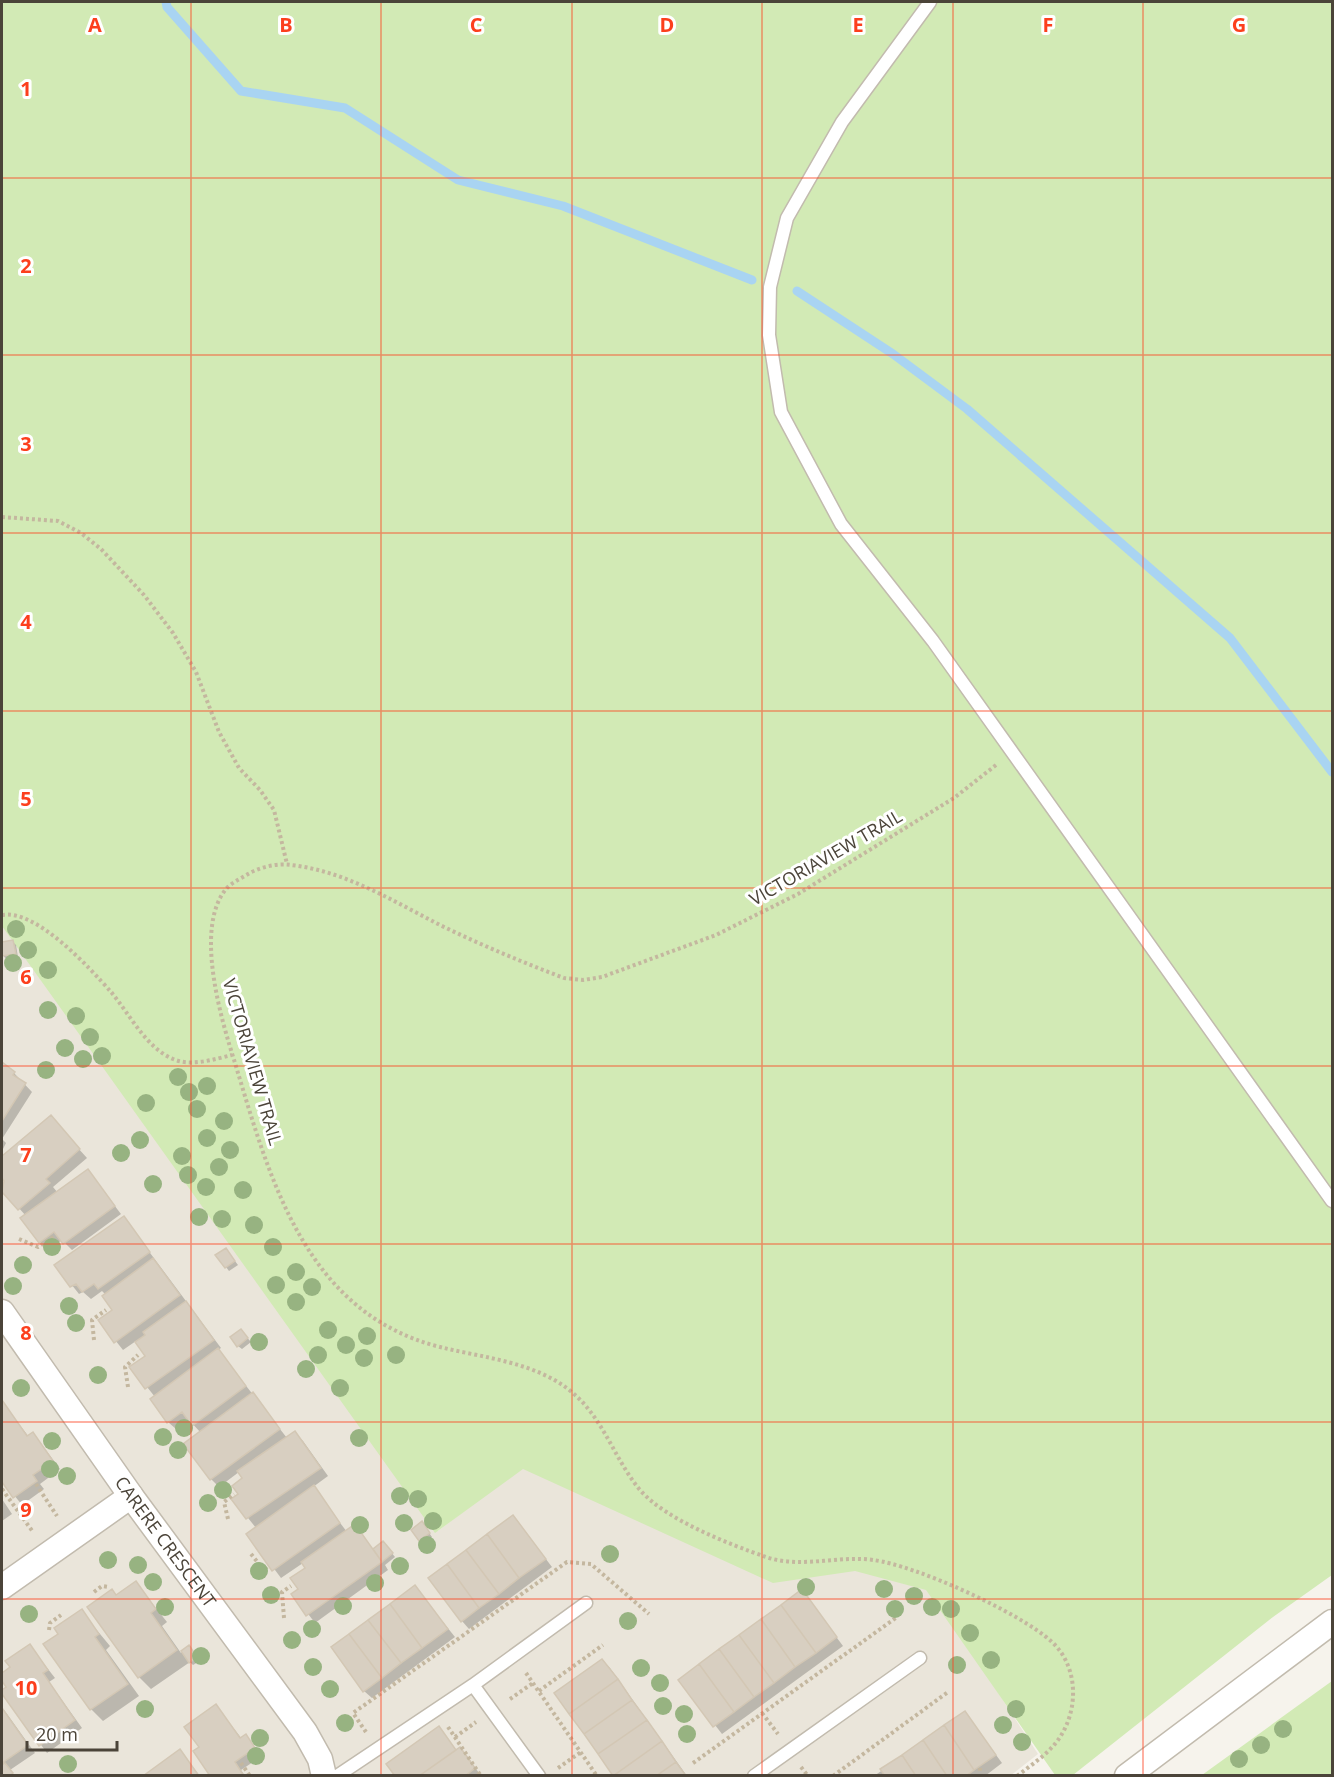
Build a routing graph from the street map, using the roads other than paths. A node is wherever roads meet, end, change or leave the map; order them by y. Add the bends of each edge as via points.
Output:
1 (930, 2) edge
2 (1332, 1201) edge
3 (2, 1312) edge
4 (130, 1496) junction
5 (2, 1587) edge
6 (586, 1604) dead end
7 (1332, 1622) edge
8 (920, 1658) dead end
9 (473, 1685) junction
10 (324, 1776) edge
11 (337, 1776) edge
12 (538, 1776) edge
13 (754, 1776) edge
14 (1127, 1776) edge

1 - 2 lane via 842,122 786,218 770,287 769,335 780,412 841,524 933,641
3 - 4 street, CARERE CRESCENT
4 - 5 street
4 - 10 street, CARERE CRESCENT via 305,1732 320,1759
6 - 9 lane
7 - 14 street
8 - 13 lane
9 - 11 lane
9 - 12 lane

